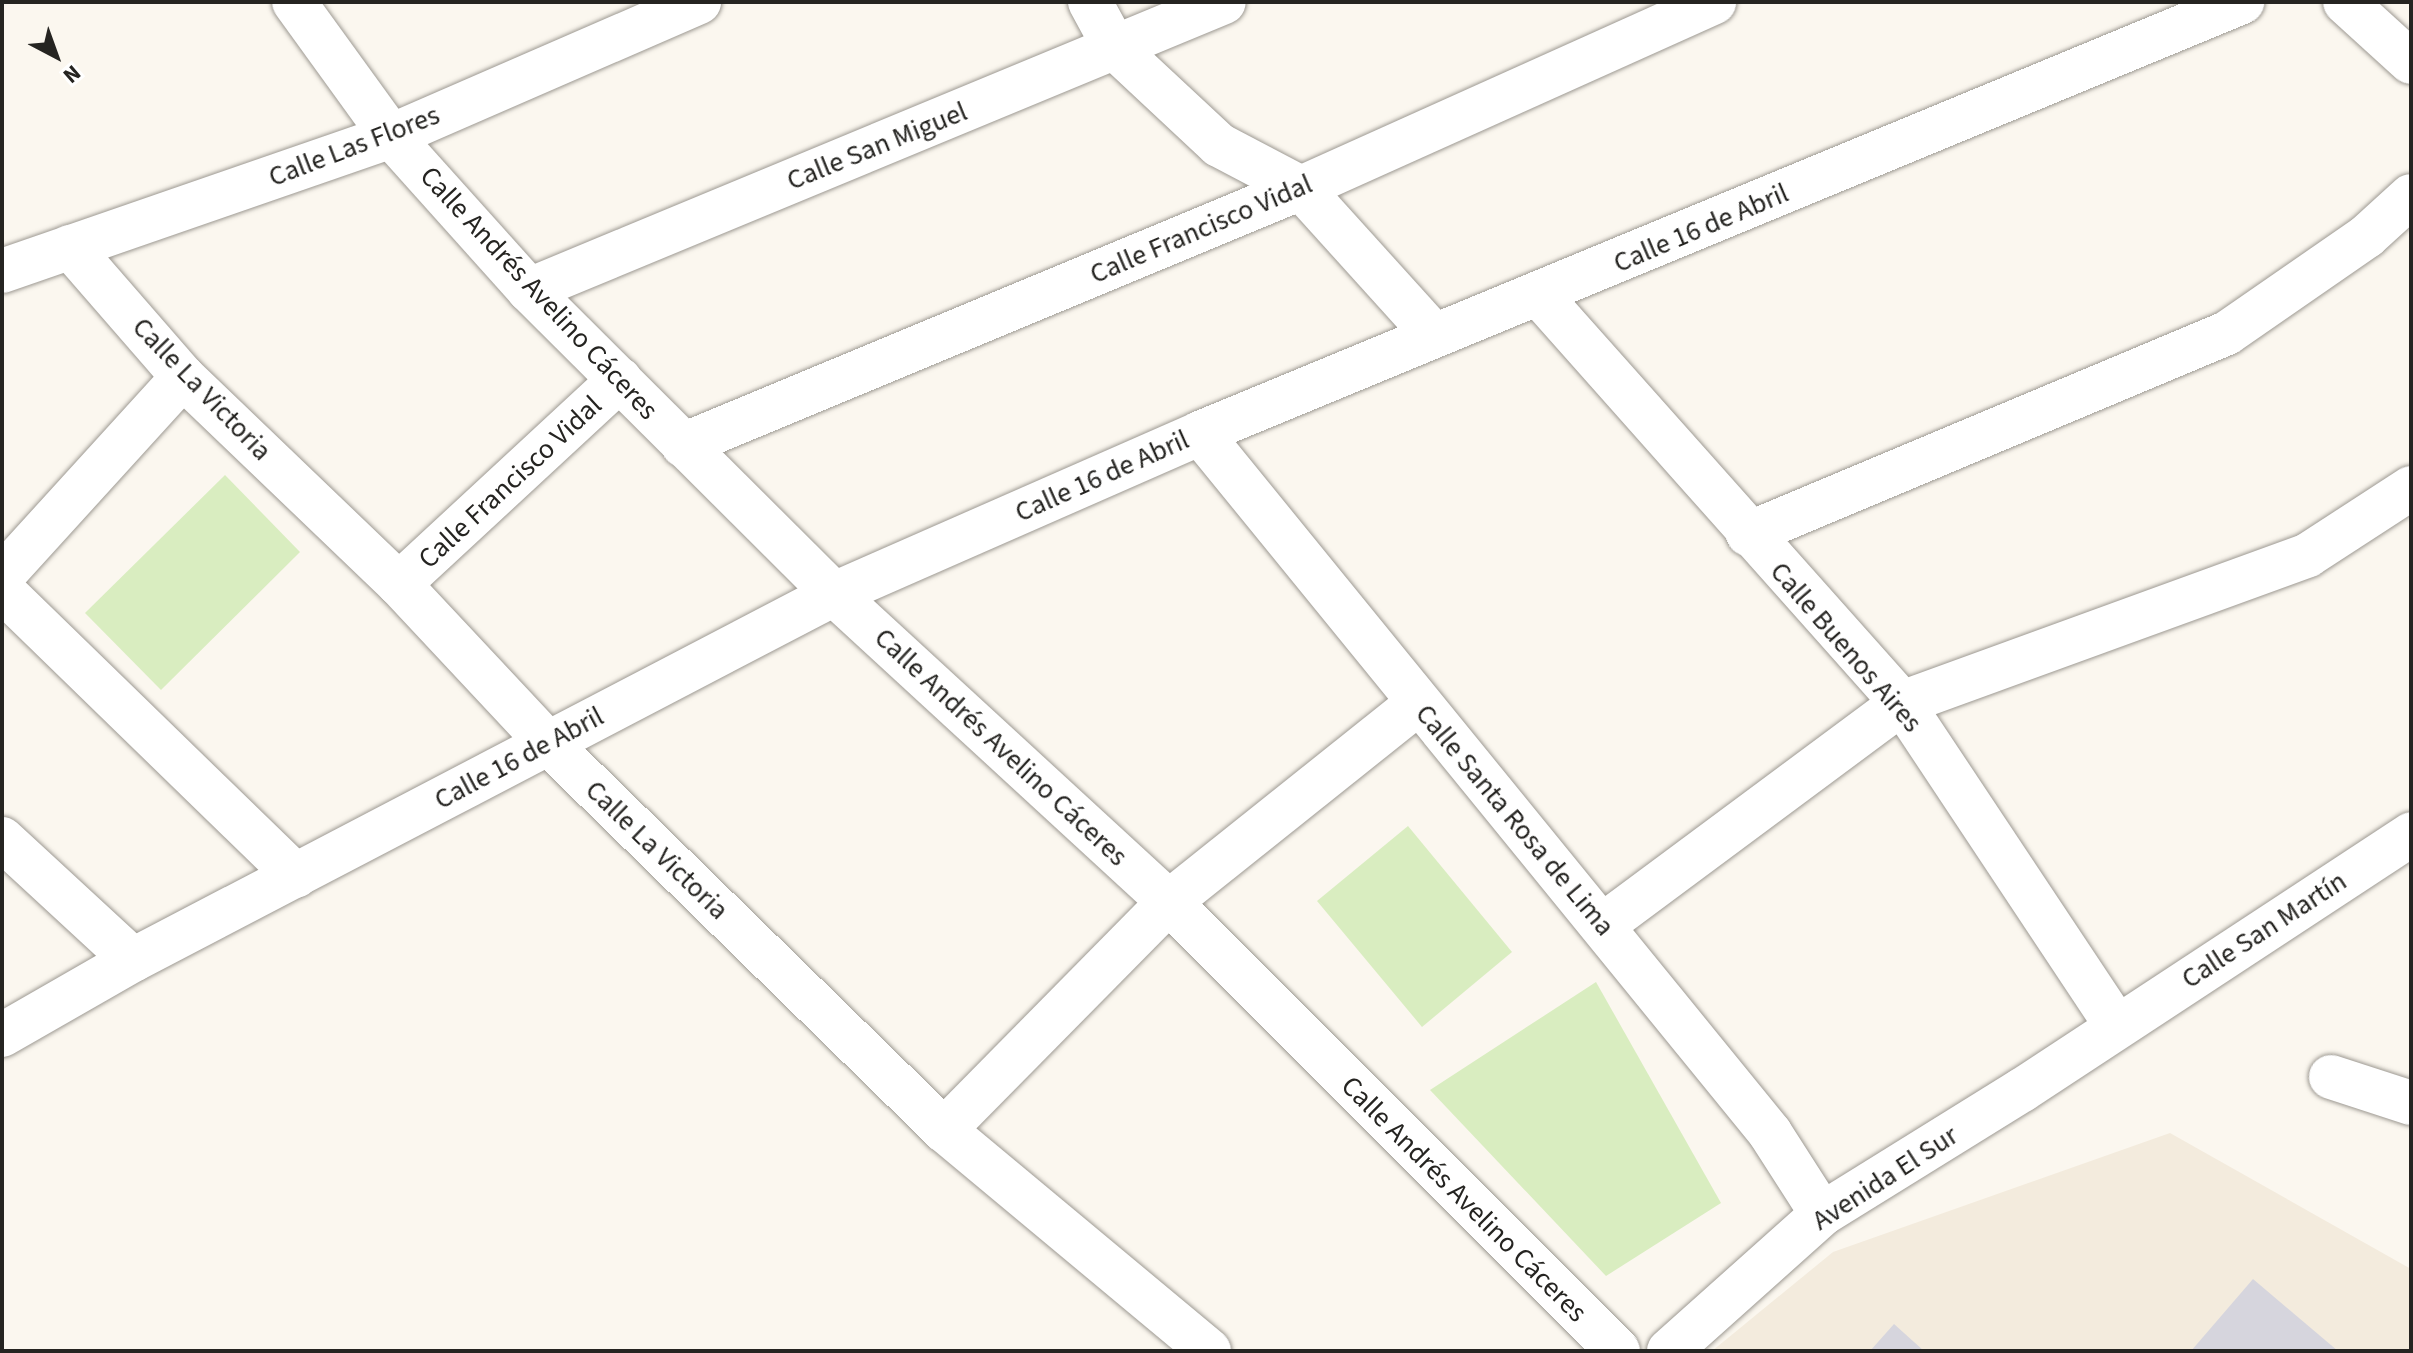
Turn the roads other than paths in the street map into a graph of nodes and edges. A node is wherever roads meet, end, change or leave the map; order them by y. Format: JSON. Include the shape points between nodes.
{"nodes":[{"id":1,"x":294,"y":2,"type":"edge"},
{"id":2,"x":699,"y":2,"type":"edge"},
{"id":3,"x":1090,"y":2,"type":"edge"},
{"id":4,"x":1224,"y":2,"type":"edge"},
{"id":5,"x":1714,"y":2,"type":"edge"},
{"id":6,"x":2242,"y":2,"type":"edge"},
{"id":7,"x":2345,"y":2,"type":"edge"},
{"id":8,"x":1115,"y":48,"type":"junction"},
{"id":9,"x":2411,"y":62,"type":"edge"},
{"id":10,"x":391,"y":136,"type":"junction"},
{"id":11,"x":1301,"y":188,"type":"junction"},
{"id":12,"x":2411,"y":196,"type":"edge"},
{"id":13,"x":70,"y":247,"type":"junction"},
{"id":14,"x":2,"y":271,"type":"edge"},
{"id":15,"x":529,"y":290,"type":"junction"},
{"id":16,"x":1540,"y":296,"type":"junction"},
{"id":17,"x":1434,"y":335,"type":"junction"},
{"id":18,"x":183,"y":377,"type":"junction"},
{"id":19,"x":620,"y":379,"type":"junction"},
{"id":20,"x":1200,"y":433,"type":"junction"},
{"id":21,"x":683,"y":445,"type":"junction"},
{"id":22,"x":2411,"y":488,"type":"edge"},
{"id":23,"x":1748,"y":534,"type":"junction"},
{"id":24,"x":2,"y":576,"type":"edge"},
{"id":25,"x":399,"y":584,"type":"junction"},
{"id":26,"x":2,"y":590,"type":"edge"},
{"id":27,"x":834,"y":594,"type":"junction"},
{"id":28,"x":1902,"y":703,"type":"junction"},
{"id":29,"x":1417,"y":704,"type":"junction"},
{"id":30,"x":547,"y":742,"type":"junction"},
{"id":31,"x":2411,"y":834,"type":"edge"},
{"id":32,"x":2,"y":839,"type":"edge"},
{"id":33,"x":296,"y":876,"type":"junction"},
{"id":34,"x":1169,"y":902,"type":"junction"},
{"id":35,"x":1603,"y":925,"type":"junction"},
{"id":36,"x":133,"y":960,"type":"junction"},
{"id":37,"x":2117,"y":1026,"type":"junction"},
{"id":38,"x":2,"y":1035,"type":"edge"},
{"id":39,"x":2331,"y":1077,"type":"dead end"},
{"id":40,"x":2411,"y":1103,"type":"edge"},
{"id":41,"x":944,"y":1130,"type":"junction"},
{"id":42,"x":1822,"y":1214,"type":"junction"},
{"id":43,"x":1209,"y":1351,"type":"edge"},
{"id":44,"x":1618,"y":1351,"type":"edge"},
{"id":45,"x":1669,"y":1351,"type":"edge"}],
"edges":[{"from":1,"to":10,"type":"street","name":"Calle Andrés Avelino Cáceres"},
{"from":2,"to":10,"type":"street","name":"Calle Las Flores"},
{"from":3,"to":8,"type":"street"},
{"from":4,"to":8,"type":"street","name":"Calle San Miguel"},
{"from":5,"to":11,"type":"street","name":"Calle Francisco Vidal"},
{"from":6,"to":16,"type":"street","name":"Calle 16 de Abril"},
{"from":7,"to":9,"type":"street"},
{"from":8,"to":11,"type":"street","via":[[1219,145]]},
{"from":8,"to":15,"type":"street","name":"Calle San Miguel"},
{"from":10,"to":13,"type":"street","name":"Calle Las Flores"},
{"from":10,"to":15,"type":"street","name":"Calle Andrés Avelino Cáceres"},
{"from":11,"to":17,"type":"street"},
{"from":11,"to":21,"type":"street","name":"Calle Francisco Vidal"},
{"from":12,"to":23,"type":"street","via":[[2367,236],[2227,333]]},
{"from":13,"to":14,"type":"street","name":"Calle Las Flores"},
{"from":13,"to":18,"type":"street","name":"Calle La Victoria"},
{"from":15,"to":19,"type":"street","name":"Calle Andrés Avelino Cáceres"},
{"from":16,"to":17,"type":"street","name":"Calle 16 de Abril"},
{"from":16,"to":23,"type":"street","name":"Calle Buenos Aires"},
{"from":17,"to":20,"type":"street","name":"Calle 16 de Abril"},
{"from":18,"to":24,"type":"street"},
{"from":18,"to":25,"type":"street","name":"Calle La Victoria"},
{"from":19,"to":21,"type":"street","name":"Calle Andrés Avelino Cáceres"},
{"from":19,"to":25,"type":"street","name":"Calle Francisco Vidal"},
{"from":20,"to":27,"type":"street","name":"Calle 16 de Abril"},
{"from":20,"to":29,"type":"street","name":"Calle Santa Rosa de Lima"},
{"from":21,"to":27,"type":"street","name":"Calle Andrés Avelino Cáceres"},
{"from":22,"to":28,"type":"street","via":[[2308,555]]},
{"from":23,"to":28,"type":"street","name":"Calle Buenos Aires"},
{"from":25,"to":30,"type":"street","name":"Calle La Victoria"},
{"from":26,"to":33,"type":"street"},
{"from":27,"to":30,"type":"street","name":"Calle 16 de Abril"},
{"from":27,"to":34,"type":"street","name":"Calle Andrés Avelino Cáceres"},
{"from":28,"to":35,"type":"street"},
{"from":28,"to":37,"type":"street","name":"Calle Buenos Aires"},
{"from":29,"to":34,"type":"street"},
{"from":29,"to":35,"type":"street","name":"Calle Santa Rosa de Lima"},
{"from":30,"to":33,"type":"street","name":"Calle 16 de Abril"},
{"from":30,"to":41,"type":"street","name":"Calle La Victoria"},
{"from":31,"to":37,"type":"street","name":"Calle San Martín"},
{"from":32,"to":36,"type":"street"},
{"from":33,"to":36,"type":"street","name":"Calle 16 de Abril"},
{"from":34,"to":41,"type":"street"},
{"from":34,"to":44,"type":"street","name":"Calle Andrés Avelino Cáceres"},
{"from":35,"to":42,"type":"street","name":"Calle Santa Rosa de Lima","via":[[1770,1133]]},
{"from":36,"to":38,"type":"street","name":"Calle 16 de Abril"},
{"from":37,"to":42,"type":"street","name":"Avenida El Sur"},
{"from":39,"to":40,"type":"street"},
{"from":41,"to":43,"type":"street","name":"Calle La Victoria"},
{"from":42,"to":45,"type":"street","name":"Avenida El Sur"}]}
